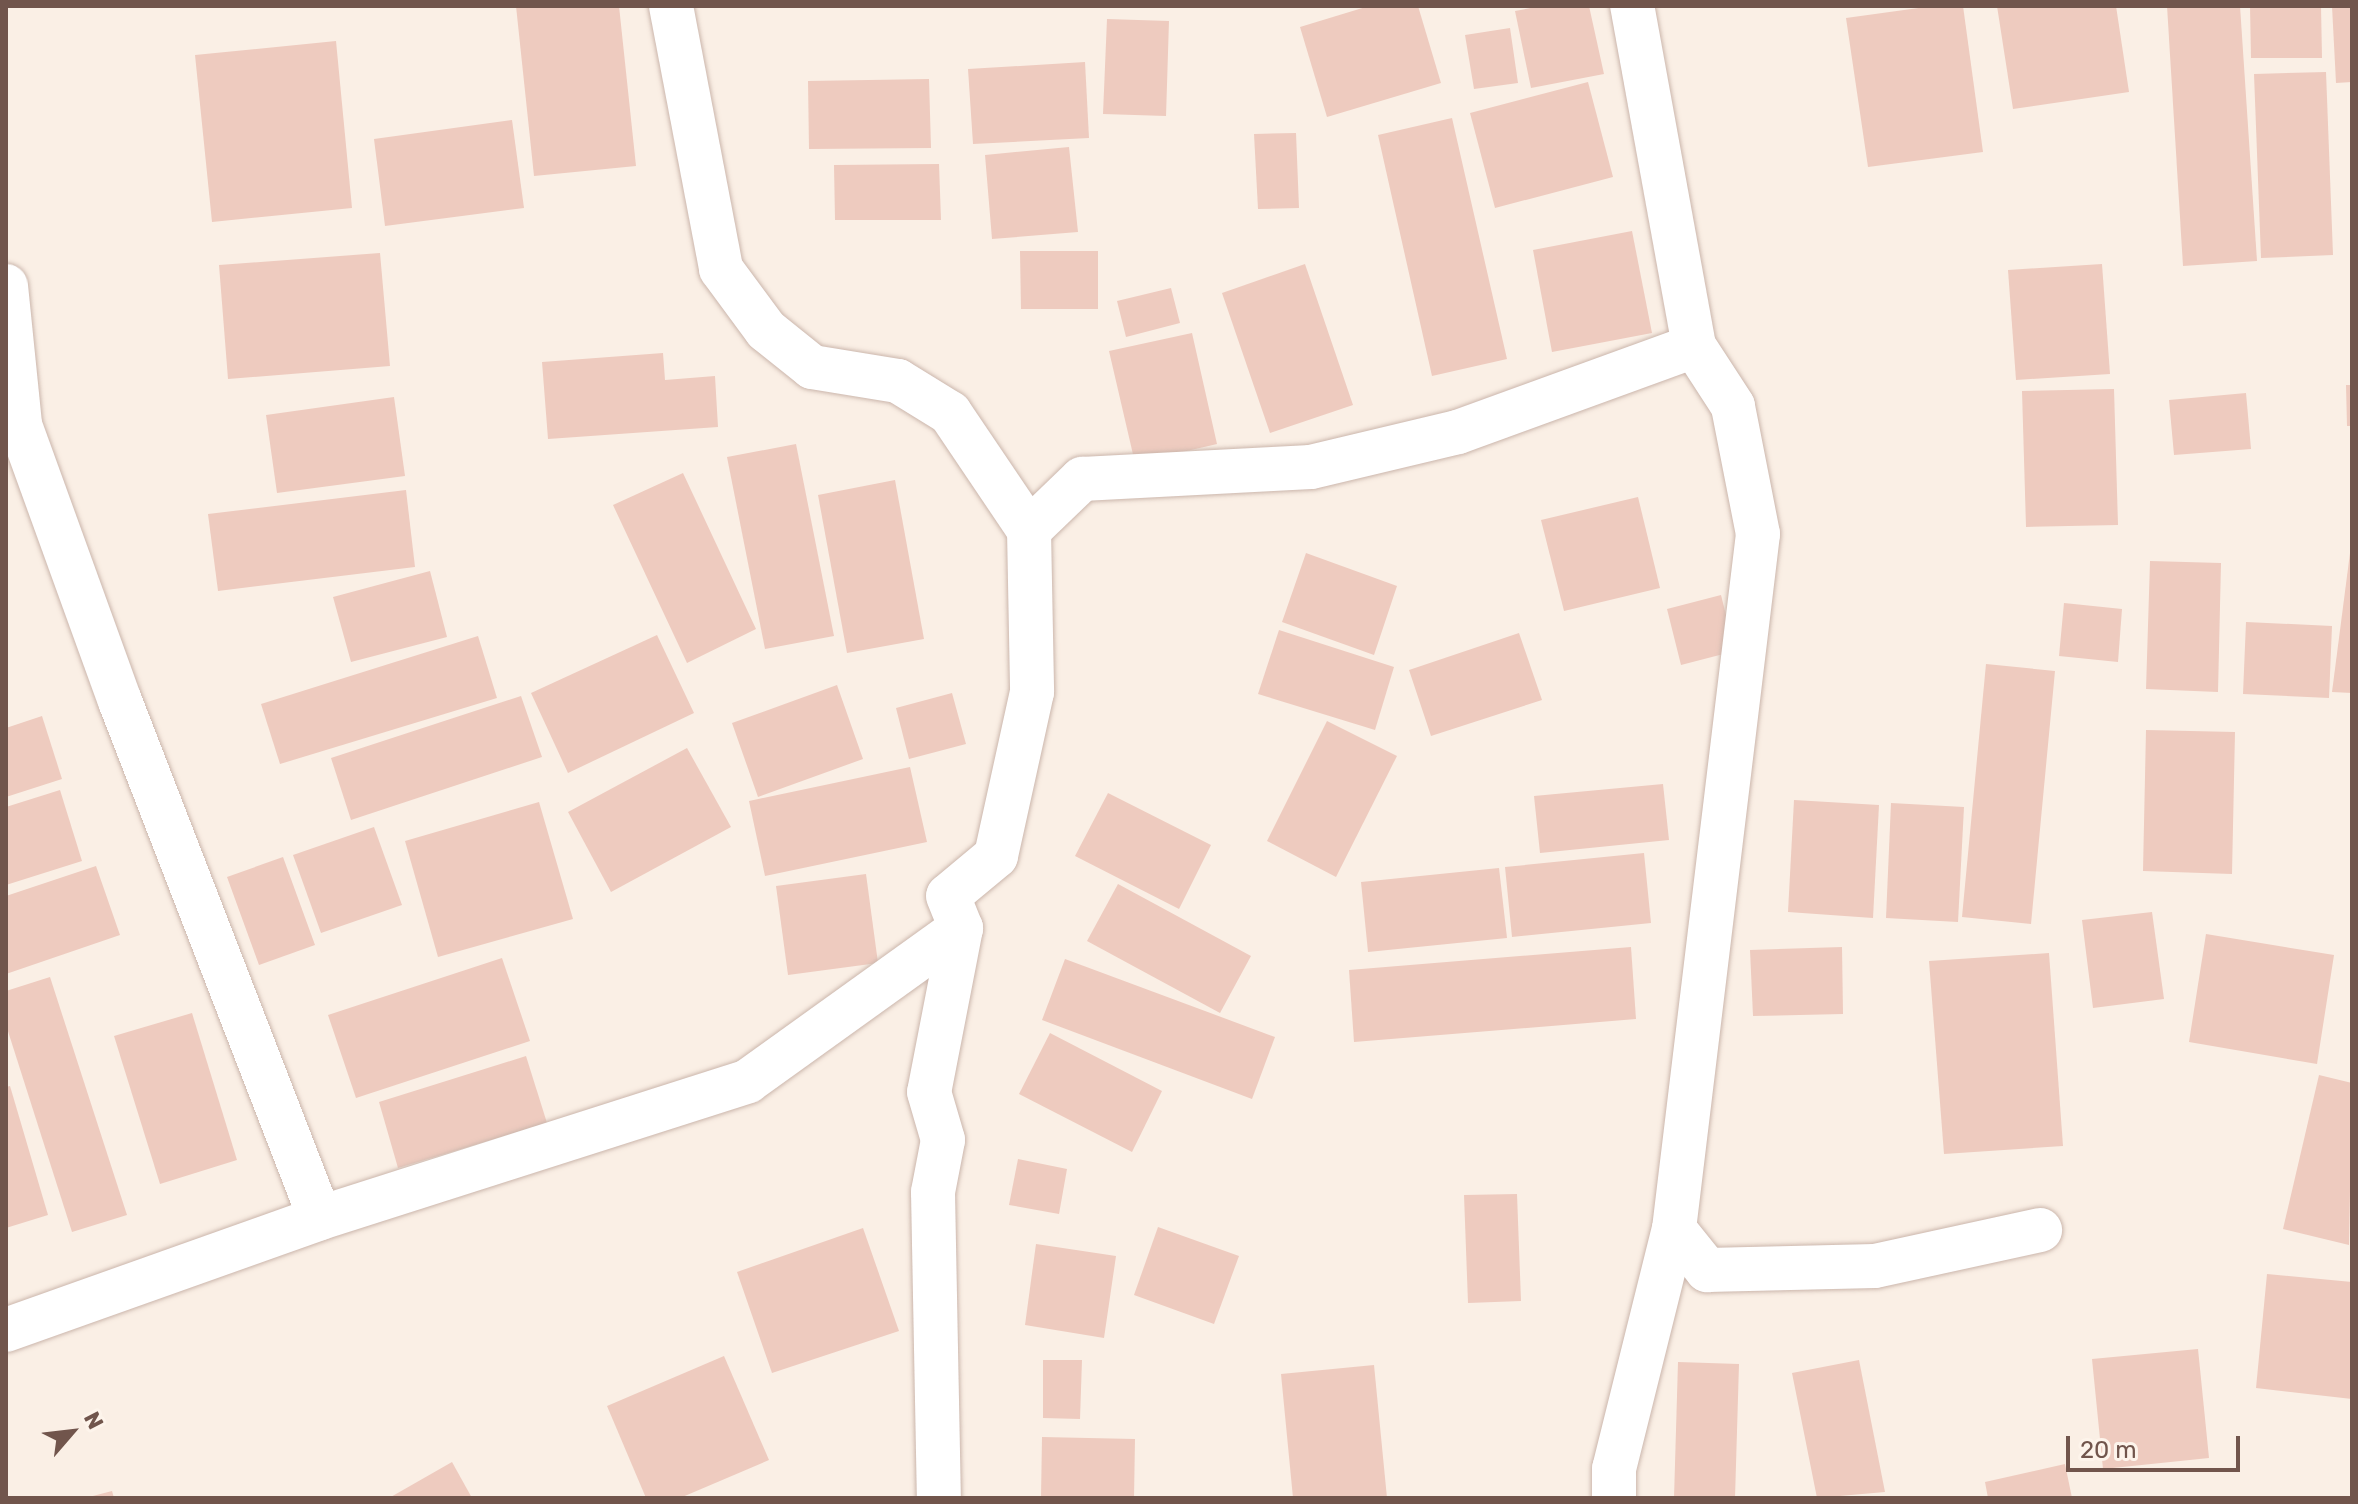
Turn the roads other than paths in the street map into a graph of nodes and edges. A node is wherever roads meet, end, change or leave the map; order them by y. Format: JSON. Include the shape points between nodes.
{"nodes":[{"id":1,"x":671,"y":6,"type":"edge"},
{"id":2,"x":1632,"y":6,"type":"edge"},
{"id":3,"x":6,"y":286,"type":"edge"},
{"id":4,"x":1694,"y":346,"type":"junction"},
{"id":5,"x":1029,"y":530,"type":"junction"},
{"id":6,"x":961,"y":928,"type":"junction"},
{"id":7,"x":320,"y":1218,"type":"junction"},
{"id":8,"x":1674,"y":1229,"type":"junction"},
{"id":9,"x":2040,"y":1230,"type":"dead end"},
{"id":10,"x":6,"y":1330,"type":"edge"},
{"id":11,"x":939,"y":1498,"type":"edge"},
{"id":12,"x":1614,"y":1498,"type":"edge"}],
"edges":[{"from":1,"to":5,"type":"street","via":[[721,269],[766,330],[812,367],[898,381],[950,413]]},
{"from":2,"to":4,"type":"street"},
{"from":3,"to":7,"type":"street","via":[[20,425],[120,701]]},
{"from":4,"to":5,"type":"street","via":[[1458,432],[1311,467],[1082,479]]},
{"from":4,"to":8,"type":"street","via":[[1733,406],[1758,534]]},
{"from":5,"to":6,"type":"street","via":[[1032,692],[996,856],[948,896]]},
{"from":6,"to":7,"type":"street","via":[[748,1081]]},
{"from":6,"to":11,"type":"street","via":[[929,1092],[943,1140],[933,1192]]},
{"from":7,"to":10,"type":"street"},
{"from":8,"to":9,"type":"street","via":[[1707,1270],[1875,1266]]},
{"from":8,"to":12,"type":"street","via":[[1614,1469]]}]}
